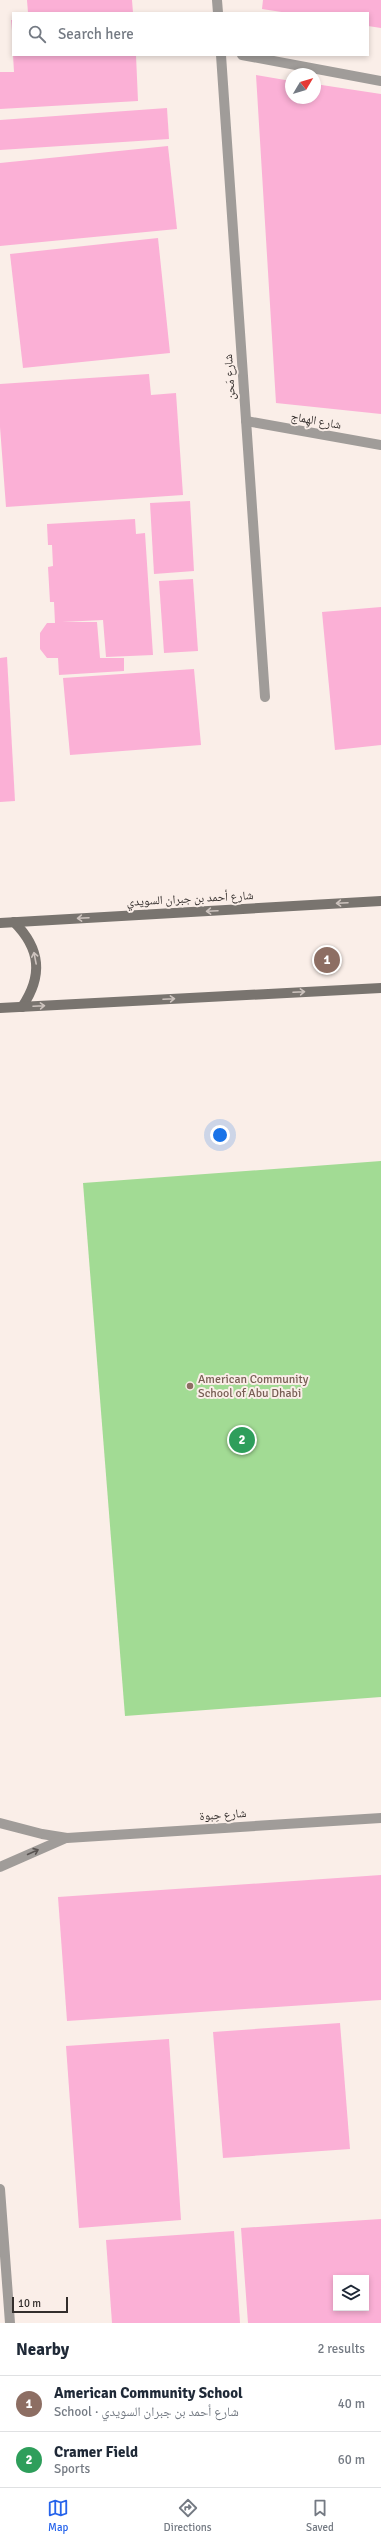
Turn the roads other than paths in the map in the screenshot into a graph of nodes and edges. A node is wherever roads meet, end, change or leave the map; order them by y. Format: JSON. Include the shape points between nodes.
{"nodes":[{"id":1,"x":217,"y":0,"type":"edge"},
{"id":2,"x":218,"y":12,"type":"edge"},
{"id":3,"x":221,"y":56,"type":"edge"},
{"id":4,"x":247,"y":56,"type":"edge"},
{"id":5,"x":381,"y":81,"type":"edge"},
{"id":6,"x":246,"y":421,"type":"junction"},
{"id":7,"x":381,"y":445,"type":"edge"},
{"id":8,"x":265,"y":697,"type":"dead end"},
{"id":9,"x":381,"y":901,"type":"edge"},
{"id":10,"x":14,"y":922,"type":"junction"},
{"id":11,"x":0,"y":923,"type":"edge"},
{"id":12,"x":381,"y":988,"type":"edge"},
{"id":13,"x":22,"y":1007,"type":"junction"},
{"id":14,"x":0,"y":1008,"type":"edge"},
{"id":15,"x":381,"y":1818,"type":"edge"},
{"id":16,"x":0,"y":1823,"type":"edge"},
{"id":17,"x":68,"y":1838,"type":"junction"},
{"id":18,"x":0,"y":1867,"type":"edge"},
{"id":19,"x":0,"y":2189,"type":"edge"},
{"id":20,"x":10,"y":2323,"type":"edge"}],
"edges":[{"from":1,"to":2,"type":"street"},
{"from":3,"to":6,"type":"street","name":"شارع مَحن"},
{"from":4,"to":5,"type":"street"},
{"from":6,"to":7,"type":"street","name":"شارع الهِماج"},
{"from":6,"to":8,"type":"street","name":"شارع مَحن"},
{"from":9,"to":10,"type":"street","name":"شارع أحمد بن جبران السويدي","one_way":true},
{"from":10,"to":11,"type":"street","name":"شارع أحمد بن جبران السويدي"},
{"from":13,"to":10,"type":"street","one_way":true,"via":[[36,979],[36,963],[26,933]]},
{"from":13,"to":12,"type":"street","one_way":true},
{"from":13,"to":14,"type":"street"},
{"from":15,"to":17,"type":"street","name":"شارع حِبوة"},
{"from":16,"to":17,"type":"street","name":"شارع حِبوة"},
{"from":18,"to":17,"type":"street","name":"شارع حِبوة","one_way":true},
{"from":19,"to":20,"type":"street"}]}
